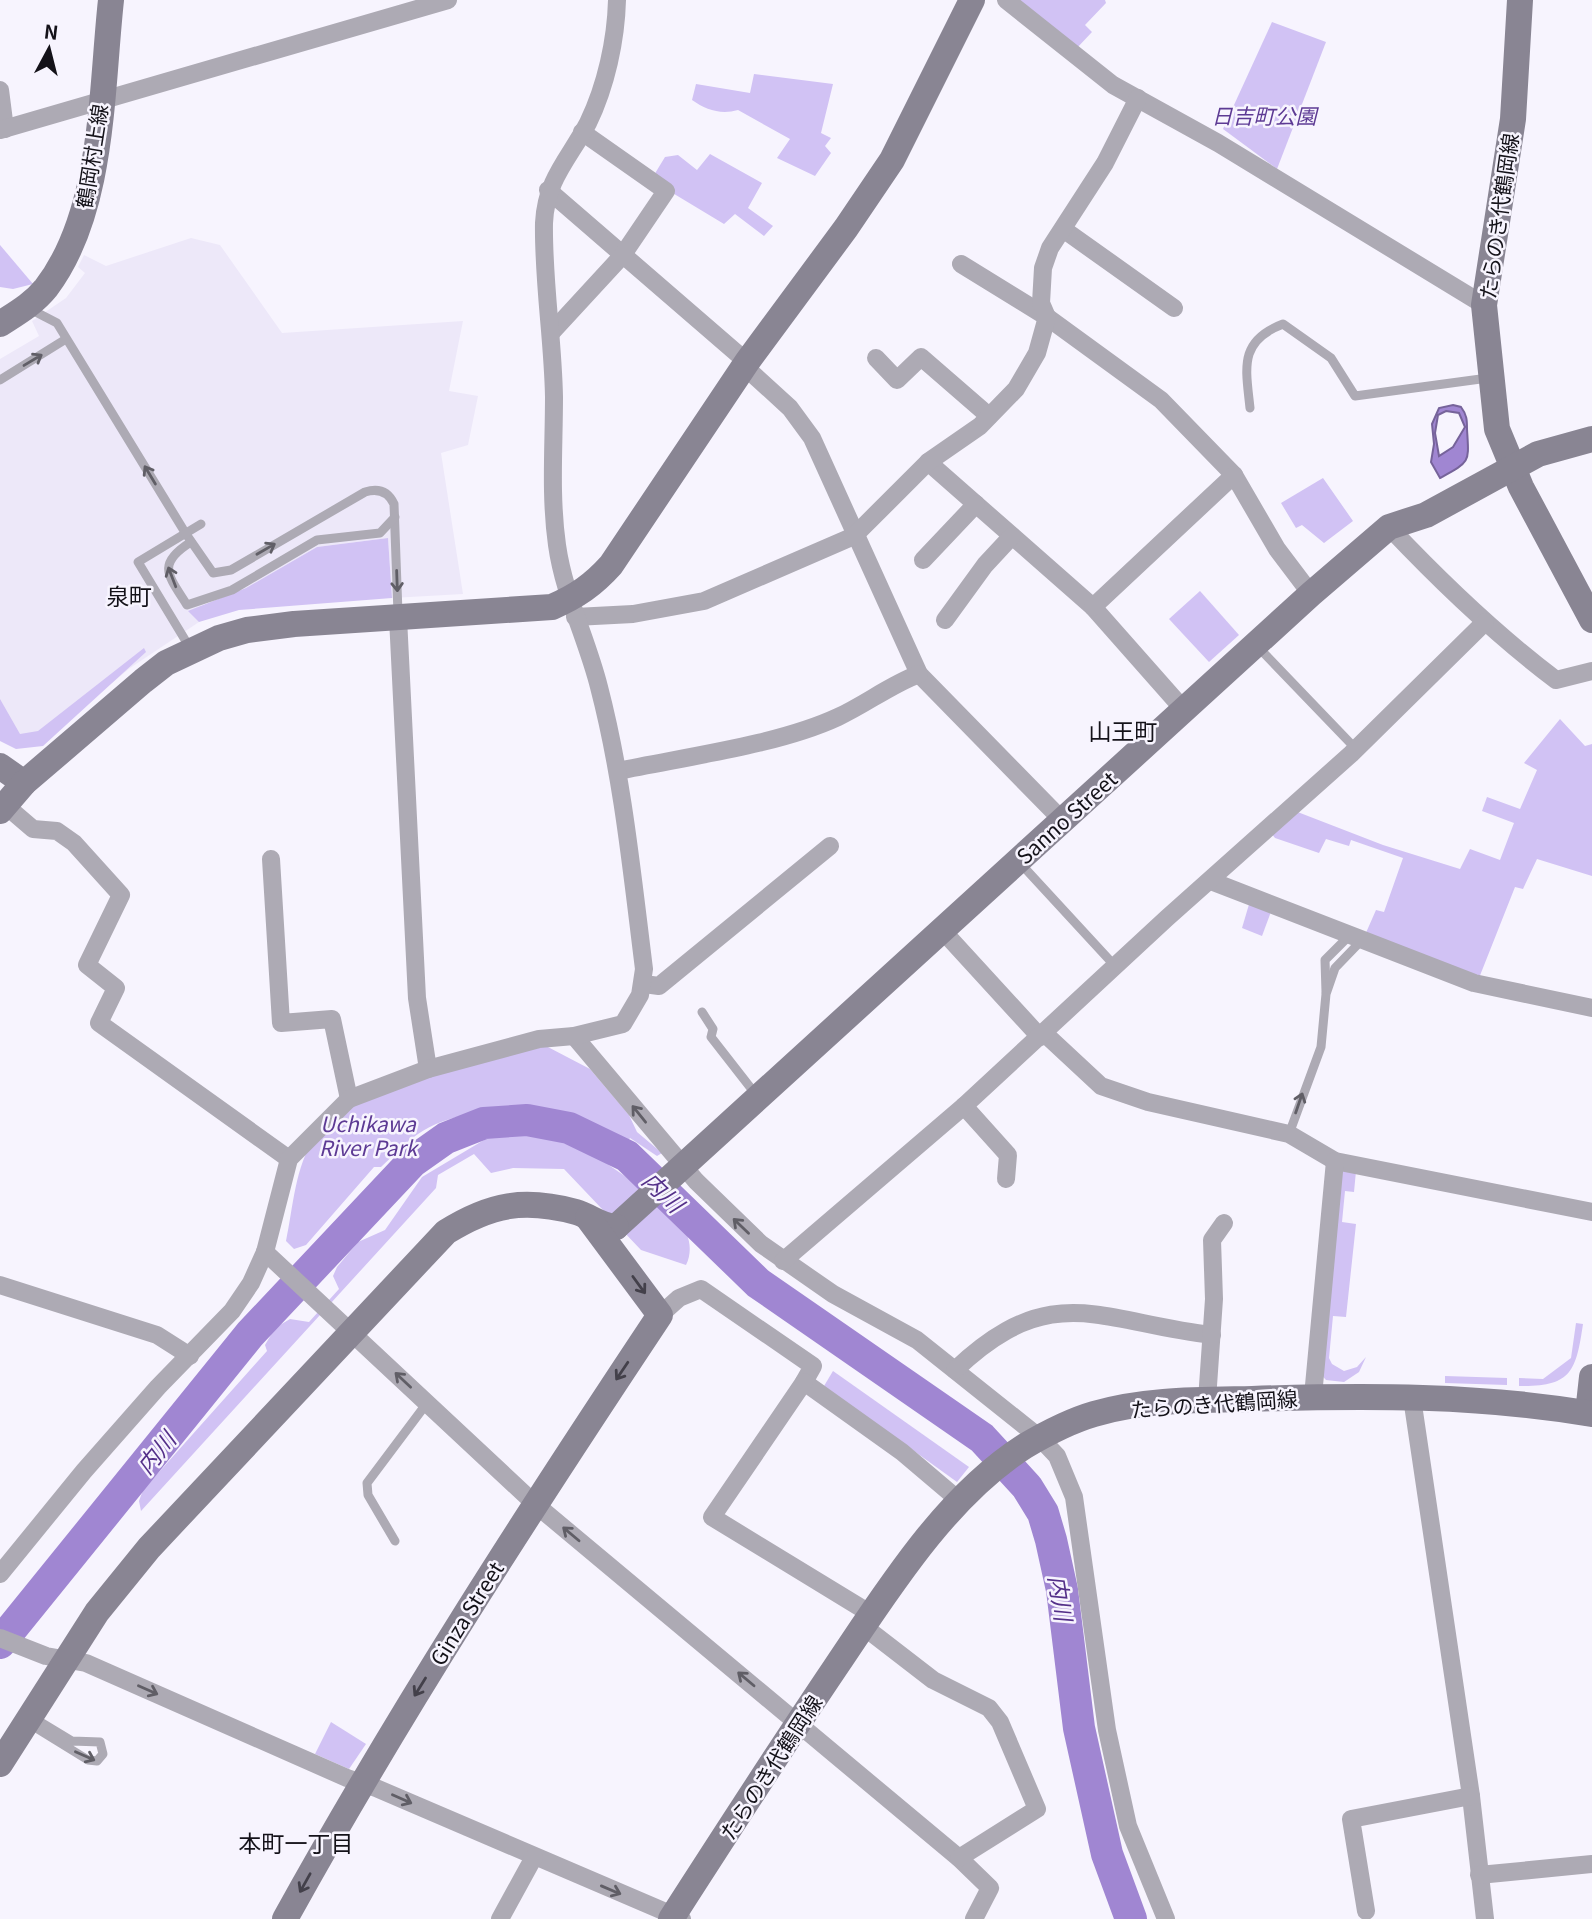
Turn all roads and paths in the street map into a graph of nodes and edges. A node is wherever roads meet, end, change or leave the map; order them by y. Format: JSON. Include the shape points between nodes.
{"nodes":[{"id":1,"x":111,"y":0,"type":"edge"},
{"id":2,"x":448,"y":0,"type":"edge"},
{"id":3,"x":617,"y":0,"type":"edge"},
{"id":4,"x":972,"y":0,"type":"edge"},
{"id":5,"x":1006,"y":0,"type":"edge"},
{"id":6,"x":1520,"y":0,"type":"edge"},
{"id":7,"x":0,"y":90,"type":"edge"},
{"id":8,"x":1138,"y":98,"type":"junction"},
{"id":9,"x":100,"y":101,"type":"junction"},
{"id":10,"x":3,"y":130,"type":"edge"},
{"id":11,"x":582,"y":132,"type":"junction"},
{"id":12,"x":548,"y":190,"type":"junction"},
{"id":13,"x":1063,"y":229,"type":"junction"},
{"id":14,"x":622,"y":256,"type":"junction"},
{"id":15,"x":961,"y":264,"type":"dead end"},
{"id":16,"x":1484,"y":305,"type":"junction"},
{"id":17,"x":27,"y":307,"type":"junction"},
{"id":18,"x":1174,"y":308,"type":"dead end"},
{"id":19,"x":1046,"y":317,"type":"junction"},
{"id":20,"x":0,"y":324,"type":"edge"},
{"id":21,"x":551,"y":333,"type":"junction"},
{"id":22,"x":66,"y":340,"type":"junction"},
{"id":23,"x":876,"y":358,"type":"dead end"},
{"id":24,"x":746,"y":364,"type":"junction"},
{"id":25,"x":1491,"y":377,"type":"junction"},
{"id":26,"x":0,"y":380,"type":"edge"},
{"id":27,"x":1250,"y":408,"type":"dead end"},
{"id":28,"x":989,"y":416,"type":"junction"},
{"id":29,"x":1592,"y":439,"type":"edge"},
{"id":30,"x":928,"y":462,"type":"junction"},
{"id":31,"x":1511,"y":467,"type":"junction"},
{"id":32,"x":1234,"y":475,"type":"junction"},
{"id":33,"x":976,"y":504,"type":"junction"},
{"id":34,"x":395,"y":517,"type":"junction"},
{"id":35,"x":201,"y":524,"type":"dead end"},
{"id":36,"x":1389,"y":527,"type":"junction"},
{"id":37,"x":854,"y":536,"type":"junction"},
{"id":38,"x":1012,"y":536,"type":"junction"},
{"id":39,"x":189,"y":538,"type":"junction"},
{"id":40,"x":923,"y":560,"type":"dead end"},
{"id":41,"x":1311,"y":594,"type":"junction"},
{"id":42,"x":187,"y":605,"type":"junction"},
{"id":43,"x":1093,"y":607,"type":"junction"},
{"id":44,"x":572,"y":608,"type":"junction"},
{"id":45,"x":170,"y":615,"type":"junction"},
{"id":46,"x":398,"y":618,"type":"junction"},
{"id":47,"x":945,"y":620,"type":"dead end"},
{"id":48,"x":1592,"y":620,"type":"edge"},
{"id":49,"x":1485,"y":622,"type":"junction"},
{"id":50,"x":1256,"y":645,"type":"junction"},
{"id":51,"x":191,"y":649,"type":"junction"},
{"id":52,"x":1592,"y":671,"type":"edge"},
{"id":53,"x":919,"y":674,"type":"junction"},
{"id":54,"x":1184,"y":710,"type":"junction"},
{"id":55,"x":1356,"y":749,"type":"junction"},
{"id":56,"x":0,"y":766,"type":"edge"},
{"id":57,"x":618,"y":771,"type":"junction"},
{"id":58,"x":24,"y":783,"type":"junction"},
{"id":59,"x":3,"y":808,"type":"edge"},
{"id":60,"x":1062,"y":820,"type":"junction"},
{"id":61,"x":830,"y":846,"type":"dead end"},
{"id":62,"x":271,"y":859,"type":"dead end"},
{"id":63,"x":1018,"y":860,"type":"junction"},
{"id":64,"x":1211,"y":881,"type":"junction"},
{"id":65,"x":942,"y":930,"type":"junction"},
{"id":66,"x":1356,"y":938,"type":"junction"},
{"id":67,"x":1115,"y":965,"type":"junction"},
{"id":68,"x":644,"y":984,"type":"junction"},
{"id":69,"x":1592,"y":1008,"type":"edge"},
{"id":70,"x":702,"y":1012,"type":"dead end"},
{"id":71,"x":1042,"y":1035,"type":"junction"},
{"id":72,"x":573,"y":1036,"type":"junction"},
{"id":73,"x":428,"y":1069,"type":"junction"},
{"id":74,"x":758,"y":1097,"type":"junction"},
{"id":75,"x":349,"y":1100,"type":"junction"},
{"id":76,"x":964,"y":1106,"type":"junction"},
{"id":77,"x":1289,"y":1134,"type":"junction"},
{"id":78,"x":289,"y":1159,"type":"junction"},
{"id":79,"x":1335,"y":1161,"type":"junction"},
{"id":80,"x":679,"y":1170,"type":"junction"},
{"id":81,"x":1006,"y":1179,"type":"dead end"},
{"id":82,"x":1592,"y":1212,"type":"edge"},
{"id":83,"x":588,"y":1218,"type":"junction"},
{"id":84,"x":1224,"y":1223,"type":"dead end"},
{"id":85,"x":616,"y":1227,"type":"junction"},
{"id":86,"x":617,"y":1255,"type":"junction"},
{"id":87,"x":271,"y":1258,"type":"junction"},
{"id":88,"x":783,"y":1261,"type":"junction"},
{"id":89,"x":0,"y":1285,"type":"edge"},
{"id":90,"x":660,"y":1315,"type":"junction"},
{"id":91,"x":352,"y":1332,"type":"junction"},
{"id":92,"x":1212,"y":1335,"type":"junction"},
{"id":93,"x":190,"y":1356,"type":"junction"},
{"id":94,"x":955,"y":1370,"type":"junction"},
{"id":95,"x":1592,"y":1377,"type":"edge"},
{"id":96,"x":804,"y":1382,"type":"junction"},
{"id":97,"x":1313,"y":1396,"type":"junction"},
{"id":98,"x":1412,"y":1398,"type":"junction"},
{"id":99,"x":1207,"y":1400,"type":"junction"},
{"id":100,"x":427,"y":1403,"type":"junction"},
{"id":101,"x":1590,"y":1414,"type":"edge"},
{"id":102,"x":1033,"y":1442,"type":"junction"},
{"id":103,"x":968,"y":1495,"type":"junction"},
{"id":104,"x":534,"y":1504,"type":"junction"},
{"id":105,"x":395,"y":1541,"type":"dead end"},
{"id":106,"x":0,"y":1574,"type":"edge"},
{"id":107,"x":867,"y":1620,"type":"junction"},
{"id":108,"x":0,"y":1638,"type":"edge"},
{"id":109,"x":56,"y":1657,"type":"junction"},
{"id":110,"x":28,"y":1719,"type":"junction"},
{"id":111,"x":799,"y":1723,"type":"junction"},
{"id":112,"x":0,"y":1763,"type":"edge"},
{"id":113,"x":361,"y":1783,"type":"junction"},
{"id":114,"x":1471,"y":1796,"type":"junction"},
{"id":115,"x":534,"y":1857,"type":"junction"},
{"id":116,"x":959,"y":1858,"type":"junction"},
{"id":117,"x":1592,"y":1864,"type":"edge"},
{"id":118,"x":1479,"y":1875,"type":"junction"},
{"id":119,"x":1366,"y":1911,"type":"dead end"},
{"id":120,"x":676,"y":1918,"type":"edge"},
{"id":121,"x":285,"y":1919,"type":"edge"},
{"id":122,"x":500,"y":1919,"type":"edge"},
{"id":123,"x":974,"y":1919,"type":"edge"},
{"id":124,"x":1166,"y":1919,"type":"edge"},
{"id":125,"x":1485,"y":1919,"type":"edge"}],
"edges":[{"from":1,"to":9,"type":"street","name":"鶴岡村上線"},
{"from":2,"to":9,"type":"street"},
{"from":3,"to":11,"type":"street","via":[[616,35]]},
{"from":4,"to":24,"type":"street","via":[[892,160]]},
{"from":5,"to":8,"type":"street","via":[[1113,85]]},
{"from":6,"to":16,"type":"street","name":"たらのき代鶴岡線","via":[[1513,119]]},
{"from":7,"to":10,"type":"street"},
{"from":8,"to":13,"type":"street","via":[[1105,163]]},
{"from":8,"to":16,"type":"street"},
{"from":9,"to":10,"type":"street"},
{"from":9,"to":17,"type":"street","name":"鶴岡村上線","via":[[89,194],[71,247],[46,288]]},
{"from":11,"to":12,"type":"street"},
{"from":11,"to":14,"type":"street","via":[[666,191]]},
{"from":12,"to":14,"type":"street"},
{"from":12,"to":21,"type":"street","via":[[545,233]]},
{"from":13,"to":18,"type":"street"},
{"from":13,"to":19,"type":"street","via":[[1049,248],[1043,268],[1041,303]]},
{"from":14,"to":21,"type":"street"},
{"from":14,"to":24,"type":"street"},
{"from":15,"to":19,"type":"street"},
{"from":16,"to":25,"type":"street","name":"たらのき代鶴岡線"},
{"from":17,"to":20,"type":"street","name":"鶴岡村上線"},
{"from":17,"to":22,"type":"lane","via":[[57,323]]},
{"from":19,"to":28,"type":"street","via":[[1044,335],[1023,377]]},
{"from":19,"to":32,"type":"street","via":[[1161,400]]},
{"from":21,"to":44,"type":"street","via":[[551,461],[557,545]]},
{"from":26,"to":22,"type":"lane","one_way":true},
{"from":39,"to":22,"type":"lane","one_way":true},
{"from":23,"to":28,"type":"street","via":[[897,380],[921,357]]},
{"from":24,"to":37,"type":"street","via":[[790,408],[812,438]]},
{"from":24,"to":44,"type":"street","via":[[611,565]]},
{"from":25,"to":27,"type":"lane","via":[[1355,396],[1331,358],[1283,324],[1248,351]]},
{"from":25,"to":31,"type":"street","name":"たらのき代鶴岡線","via":[[1497,429]]},
{"from":28,"to":30,"type":"street"},
{"from":29,"to":31,"type":"street","name":"Sanno Street"},
{"from":30,"to":33,"type":"street"},
{"from":30,"to":37,"type":"street"},
{"from":31,"to":36,"type":"street","name":"Sanno Street","via":[[1426,515]]},
{"from":31,"to":48,"type":"street","name":"たらのき代鶴岡線"},
{"from":32,"to":41,"type":"street"},
{"from":32,"to":43,"type":"street"},
{"from":33,"to":38,"type":"street"},
{"from":33,"to":40,"type":"street"},
{"from":39,"to":34,"type":"lane","one_way":true,"via":[[214,573],[231,570],[372,489],[392,499]]},
{"from":34,"to":42,"type":"lane","via":[[380,533],[317,540],[232,590]]},
{"from":34,"to":46,"type":"lane","one_way":true},
{"from":35,"to":39,"type":"lane"},
{"from":36,"to":41,"type":"street","name":"Sanno Street"},
{"from":36,"to":49,"type":"street"},
{"from":37,"to":44,"type":"street","via":[[704,601],[633,614]]},
{"from":37,"to":53,"type":"street"},
{"from":38,"to":43,"type":"street"},
{"from":38,"to":47,"type":"street"},
{"from":42,"to":39,"type":"lane","one_way":true,"via":[[169,573],[169,558]]},
{"from":39,"to":45,"type":"lane","via":[[138,562]]},
{"from":41,"to":50,"type":"street","name":"Sanno Street"},
{"from":42,"to":45,"type":"lane"},
{"from":43,"to":54,"type":"street"},
{"from":44,"to":46,"type":"street"},
{"from":44,"to":57,"type":"street","via":[[598,684]]},
{"from":45,"to":51,"type":"lane"},
{"from":46,"to":51,"type":"street","via":[[247,630]]},
{"from":46,"to":73,"type":"street","via":[[417,998]]},
{"from":49,"to":52,"type":"street","via":[[1556,680]]},
{"from":49,"to":55,"type":"street"},
{"from":50,"to":54,"type":"street","name":"Sanno Street"},
{"from":50,"to":55,"type":"lane"},
{"from":51,"to":58,"type":"street","via":[[143,681]]},
{"from":53,"to":57,"type":"street","via":[[837,717],[792,734]]},
{"from":53,"to":60,"type":"street"},
{"from":54,"to":60,"type":"street","name":"Sanno Street"},
{"from":55,"to":64,"type":"street"},
{"from":56,"to":58,"type":"street"},
{"from":57,"to":68,"type":"street"},
{"from":58,"to":59,"type":"street"},
{"from":59,"to":78,"type":"street","via":[[33,829],[57,831],[74,843],[121,895],[87,965],[116,988],[99,1023]]},
{"from":60,"to":63,"type":"street","name":"Sanno Street"},
{"from":61,"to":68,"type":"street","via":[[659,986]]},
{"from":62,"to":75,"type":"street","via":[[281,1023],[332,1019]]},
{"from":63,"to":65,"type":"street","name":"Sanno Street"},
{"from":63,"to":67,"type":"lane"},
{"from":64,"to":66,"type":"street"},
{"from":64,"to":67,"type":"street"},
{"from":65,"to":71,"type":"street"},
{"from":65,"to":74,"type":"street","name":"Sanno Street"},
{"from":66,"to":69,"type":"street","via":[[1474,983]]},
{"from":77,"to":66,"type":"lane","one_way":true,"via":[[1317,1062],[1326,994],[1340,960]]},
{"from":67,"to":71,"type":"street"},
{"from":68,"to":72,"type":"street","via":[[623,1024]]},
{"from":70,"to":74,"type":"lane","via":[[713,1029],[711,1037]]},
{"from":71,"to":76,"type":"street"},
{"from":71,"to":77,"type":"street","via":[[1101,1086]]},
{"from":72,"to":73,"type":"street","via":[[539,1039]]},
{"from":80,"to":72,"type":"street","one_way":true},
{"from":73,"to":75,"type":"street"},
{"from":74,"to":80,"type":"street","name":"Sanno Street"},
{"from":75,"to":78,"type":"street"},
{"from":76,"to":81,"type":"street","via":[[1008,1155]]},
{"from":76,"to":88,"type":"street"},
{"from":77,"to":79,"type":"street"},
{"from":78,"to":87,"type":"street"},
{"from":79,"to":82,"type":"street"},
{"from":79,"to":97,"type":"street"},
{"from":80,"to":85,"type":"street","name":"Sanno Street"},
{"from":88,"to":80,"type":"street","one_way":true},
{"from":83,"to":85,"type":"street"},
{"from":83,"to":86,"type":"street"},
{"from":83,"to":91,"type":"street","via":[[522,1204],[474,1214],[446,1232]]},
{"from":84,"to":92,"type":"street","via":[[1212,1240]]},
{"from":85,"to":86,"type":"street"},
{"from":86,"to":90,"type":"street","one_way":true},
{"from":87,"to":91,"type":"street"},
{"from":87,"to":93,"type":"street","via":[[232,1311]]},
{"from":88,"to":94,"type":"street","via":[[917,1340]]},
{"from":89,"to":93,"type":"street","via":[[157,1335]]},
{"from":90,"to":96,"type":"street","via":[[678,1298],[701,1289],[813,1366]]},
{"from":90,"to":104,"type":"street","name":"Ginza Street","one_way":true},
{"from":100,"to":91,"type":"street","one_way":true},
{"from":91,"to":109,"type":"street","via":[[149,1548]]},
{"from":92,"to":94,"type":"street","via":[[1163,1329],[1100,1313],[1049,1313],[1007,1328]]},
{"from":92,"to":99,"type":"street"},
{"from":93,"to":106,"type":"street","via":[[84,1471]]},
{"from":94,"to":102,"type":"street"},
{"from":95,"to":101,"type":"street","name":"たらのき代鶴岡線"},
{"from":96,"to":103,"type":"street"},
{"from":96,"to":107,"type":"street","via":[[712,1517]]},
{"from":97,"to":98,"type":"street","name":"たらのき代鶴岡線"},
{"from":97,"to":99,"type":"street","name":"たらのき代鶴岡線"},
{"from":98,"to":101,"type":"street","name":"たらのき代鶴岡線","via":[[1532,1403]]},
{"from":98,"to":114,"type":"street"},
{"from":99,"to":102,"type":"street","name":"たらのき代鶴岡線","via":[[1115,1409],[1070,1423]]},
{"from":100,"to":104,"type":"street"},
{"from":100,"to":105,"type":"lane","via":[[367,1483],[368,1495]]},
{"from":102,"to":103,"type":"street","name":"たらのき代鶴岡線"},
{"from":102,"to":124,"type":"street","via":[[1057,1456],[1074,1497],[1110,1744],[1128,1826]]},
{"from":103,"to":107,"type":"street","name":"たらのき代鶴岡線","via":[[905,1567]]},
{"from":111,"to":104,"type":"street","one_way":true},
{"from":104,"to":113,"type":"street","name":"Ginza Street","one_way":true},
{"from":107,"to":111,"type":"street","name":"たらのき代鶴岡線"},
{"from":107,"to":116,"type":"street","via":[[933,1680],[989,1708],[1000,1722],[1037,1809]]},
{"from":108,"to":109,"type":"street"},
{"from":109,"to":110,"type":"street"},
{"from":109,"to":113,"type":"street","one_way":true,"via":[[86,1663]]},
{"from":110,"to":110,"type":"lane","one_way":true,"via":[[88,1760],[97,1761],[103,1754],[100,1742],[72,1741]]},
{"from":110,"to":112,"type":"street"},
{"from":111,"to":116,"type":"street"},
{"from":111,"to":120,"type":"street","name":"たらのき代鶴岡線"},
{"from":113,"to":115,"type":"street","one_way":true},
{"from":113,"to":121,"type":"street","name":"Ginza Street","one_way":true},
{"from":114,"to":118,"type":"street"},
{"from":114,"to":119,"type":"street","via":[[1351,1819]]},
{"from":115,"to":120,"type":"street","one_way":true},
{"from":115,"to":122,"type":"street"},
{"from":116,"to":123,"type":"street","via":[[990,1888]]},
{"from":117,"to":118,"type":"street"},
{"from":118,"to":125,"type":"street"}]}
